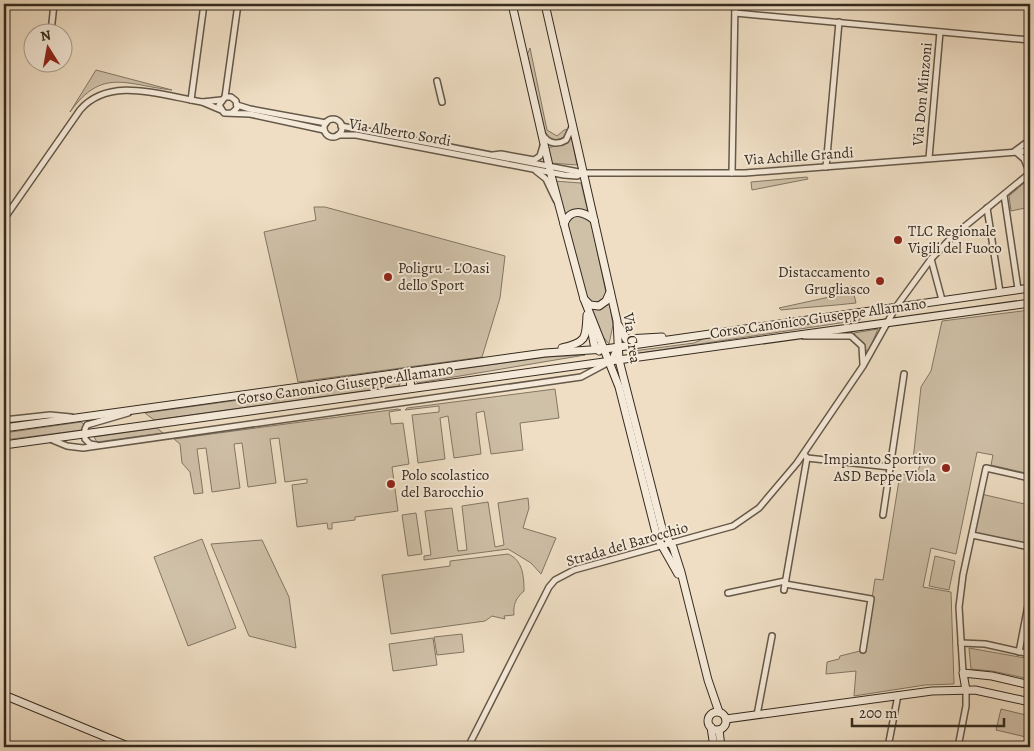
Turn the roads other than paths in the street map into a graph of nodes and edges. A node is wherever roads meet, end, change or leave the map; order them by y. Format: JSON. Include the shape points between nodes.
{"nodes":[{"id":1,"x":54,"y":4,"type":"edge"},
{"id":2,"x":204,"y":4,"type":"edge"},
{"id":3,"x":238,"y":4,"type":"edge"},
{"id":4,"x":512,"y":4,"type":"edge"},
{"id":5,"x":545,"y":4,"type":"edge"},
{"id":6,"x":735,"y":4,"type":"edge"},
{"id":7,"x":735,"y":13,"type":"junction"},
{"id":8,"x":52,"y":22,"type":"edge"},
{"id":9,"x":838,"y":22,"type":"junction"},
{"id":10,"x":940,"y":32,"type":"junction"},
{"id":11,"x":1030,"y":40,"type":"edge"},
{"id":12,"x":437,"y":81,"type":"dead end"},
{"id":13,"x":223,"y":99,"type":"junction"},
{"id":14,"x":191,"y":100,"type":"junction"},
{"id":15,"x":202,"y":102,"type":"junction"},
{"id":16,"x":442,"y":102,"type":"dead end"},
{"id":17,"x":237,"y":104,"type":"junction"},
{"id":18,"x":221,"y":110,"type":"junction"},
{"id":19,"x":232,"y":113,"type":"junction"},
{"id":20,"x":326,"y":123,"type":"junction"},
{"id":21,"x":572,"y":124,"type":"junction"},
{"id":22,"x":341,"y":126,"type":"junction"},
{"id":23,"x":324,"y":130,"type":"junction"},
{"id":24,"x":338,"y":135,"type":"junction"},
{"id":25,"x":542,"y":135,"type":"junction"},
{"id":26,"x":1030,"y":140,"type":"edge"},
{"id":27,"x":544,"y":143,"type":"junction"},
{"id":28,"x":1015,"y":151,"type":"junction"},
{"id":29,"x":1030,"y":151,"type":"edge"},
{"id":30,"x":458,"y":153,"type":"junction"},
{"id":31,"x":490,"y":156,"type":"junction"},
{"id":32,"x":929,"y":158,"type":"junction"},
{"id":33,"x":826,"y":167,"type":"junction"},
{"id":34,"x":533,"y":170,"type":"junction"},
{"id":35,"x":550,"y":170,"type":"junction"},
{"id":36,"x":584,"y":173,"type":"junction"},
{"id":37,"x":732,"y":173,"type":"junction"},
{"id":38,"x":1030,"y":173,"type":"edge"},
{"id":39,"x":1004,"y":194,"type":"junction"},
{"id":40,"x":558,"y":204,"type":"junction"},
{"id":41,"x":988,"y":208,"type":"junction"},
{"id":42,"x":4,"y":219,"type":"edge"},
{"id":43,"x":594,"y":220,"type":"junction"},
{"id":44,"x":564,"y":224,"type":"junction"},
{"id":45,"x":931,"y":259,"type":"junction"},
{"id":46,"x":1030,"y":288,"type":"edge"},
{"id":47,"x":1018,"y":289,"type":"junction"},
{"id":48,"x":610,"y":290,"type":"junction"},
{"id":49,"x":1000,"y":292,"type":"junction"},
{"id":50,"x":584,"y":299,"type":"junction"},
{"id":51,"x":942,"y":300,"type":"junction"},
{"id":52,"x":1030,"y":303,"type":"edge"},
{"id":53,"x":896,"y":307,"type":"junction"},
{"id":54,"x":587,"y":310,"type":"junction"},
{"id":55,"x":617,"y":322,"type":"junction"},
{"id":56,"x":887,"y":322,"type":"junction"},
{"id":57,"x":717,"y":334,"type":"junction"},
{"id":58,"x":796,"y":335,"type":"junction"},
{"id":59,"x":617,"y":347,"type":"junction"},
{"id":60,"x":601,"y":349,"type":"junction"},
{"id":61,"x":545,"y":353,"type":"junction"},
{"id":62,"x":619,"y":360,"type":"junction"},
{"id":63,"x":611,"y":362,"type":"junction"},
{"id":64,"x":863,"y":366,"type":"junction"},
{"id":65,"x":409,"y":372,"type":"junction"},
{"id":66,"x":904,"y":374,"type":"dead end"},
{"id":67,"x":411,"y":388,"type":"junction"},
{"id":68,"x":136,"y":409,"type":"junction"},
{"id":69,"x":77,"y":418,"type":"junction"},
{"id":70,"x":4,"y":420,"type":"edge"},
{"id":71,"x":4,"y":428,"type":"edge"},
{"id":72,"x":84,"y":434,"type":"junction"},
{"id":73,"x":50,"y":438,"type":"junction"},
{"id":74,"x":4,"y":445,"type":"edge"},
{"id":75,"x":97,"y":445,"type":"junction"},
{"id":76,"x":805,"y":456,"type":"junction"},
{"id":77,"x":890,"y":467,"type":"junction"},
{"id":78,"x":1030,"y":478,"type":"edge"},
{"id":79,"x":883,"y":515,"type":"dead end"},
{"id":80,"x":972,"y":535,"type":"junction"},
{"id":81,"x":666,"y":544,"type":"junction"},
{"id":82,"x":1030,"y":547,"type":"edge"},
{"id":83,"x":784,"y":585,"type":"junction"},
{"id":84,"x":728,"y":593,"type":"dead end"},
{"id":85,"x":1030,"y":595,"type":"edge"},
{"id":86,"x":1027,"y":622,"type":"edge"},
{"id":87,"x":772,"y":636,"type":"dead end"},
{"id":88,"x":961,"y":643,"type":"junction"},
{"id":89,"x":863,"y":650,"type":"dead end"},
{"id":90,"x":1019,"y":652,"type":"junction"},
{"id":91,"x":1030,"y":654,"type":"edge"},
{"id":92,"x":963,"y":673,"type":"junction"},
{"id":93,"x":1030,"y":685,"type":"edge"},
{"id":94,"x":966,"y":690,"type":"junction"},
{"id":95,"x":4,"y":695,"type":"edge"},
{"id":96,"x":898,"y":695,"type":"junction"},
{"id":97,"x":1030,"y":702,"type":"edge"},
{"id":98,"x":716,"y":713,"type":"junction"},
{"id":99,"x":757,"y":715,"type":"junction"},
{"id":100,"x":726,"y":719,"type":"junction"},
{"id":101,"x":711,"y":727,"type":"junction"},
{"id":102,"x":719,"y":730,"type":"junction"},
{"id":103,"x":130,"y":747,"type":"edge"},
{"id":104,"x":468,"y":747,"type":"edge"},
{"id":105,"x":719,"y":747,"type":"edge"},
{"id":106,"x":888,"y":747,"type":"edge"},
{"id":107,"x":958,"y":747,"type":"edge"}],
"edges":[{"from":1,"to":8,"type":"street"},
{"from":2,"to":14,"type":"street"},
{"from":3,"to":13,"type":"street"},
{"from":4,"to":25,"type":"street"},
{"from":5,"to":21,"type":"street","name":"Via Crea"},
{"from":6,"to":7,"type":"street"},
{"from":7,"to":9,"type":"street"},
{"from":7,"to":37,"type":"street"},
{"from":9,"to":10,"type":"street"},
{"from":9,"to":33,"type":"street"},
{"from":10,"to":11,"type":"street"},
{"from":10,"to":32,"type":"street","name":"Via Don Minzoni"},
{"from":12,"to":16,"type":"street"},
{"from":13,"to":15,"type":"street","name":"Via Alberto Sordi"},
{"from":13,"to":17,"type":"street","name":"Via Alberto Sordi","via":[[233,98]]},
{"from":13,"to":18,"type":"street"},
{"from":14,"to":15,"type":"street","name":"Via Alberto Sordi"},
{"from":14,"to":42,"type":"street","name":"Via Alberto Sordi","via":[[123,90],[94,97],[80,110]]},
{"from":15,"to":18,"type":"street","name":"Via Alberto Sordi"},
{"from":17,"to":19,"type":"street"},
{"from":17,"to":20,"type":"street","name":"Via Alberto Sordi"},
{"from":18,"to":19,"type":"street","name":"Via Alberto Sordi","via":[[226,114]]},
{"from":19,"to":23,"type":"street","name":"Via Alberto Sordi"},
{"from":20,"to":22,"type":"street","name":"Via Alberto Sordi","via":[[335,120]]},
{"from":20,"to":23,"type":"street"},
{"from":21,"to":25,"type":"street","via":[[569,136],[562,142],[553,143]]},
{"from":21,"to":36,"type":"street","name":"Via Crea"},
{"from":22,"to":24,"type":"street","name":"Via Alberto Sordi"},
{"from":22,"to":30,"type":"street","name":"Via Alberto Sordi"},
{"from":23,"to":24,"type":"street","name":"Via Alberto Sordi","via":[[330,136]]},
{"from":24,"to":30,"type":"street","name":"Via Alberto Sordi","via":[[356,135]]},
{"from":25,"to":27,"type":"street"},
{"from":26,"to":28,"type":"street"},
{"from":27,"to":31,"type":"street","name":"Via Alberto Sordi","via":[[540,156],[534,160],[501,154]]},
{"from":27,"to":35,"type":"street"},
{"from":28,"to":29,"type":"street","name":"Via Achille Grandi"},
{"from":28,"to":32,"type":"street","name":"Via Achille Grandi"},
{"from":28,"to":38,"type":"street"},
{"from":30,"to":31,"type":"street","name":"Via Alberto Sordi"},
{"from":30,"to":34,"type":"street","name":"Via Alberto Sordi"},
{"from":31,"to":35,"type":"street","name":"Via Alberto Sordi"},
{"from":32,"to":33,"type":"street","name":"Via Achille Grandi"},
{"from":33,"to":37,"type":"street","name":"Via Achille Grandi"},
{"from":34,"to":35,"type":"street","name":"Via Alberto Sordi"},
{"from":34,"to":40,"type":"street","via":[[546,179]]},
{"from":35,"to":36,"type":"street","name":"Via Alberto Sordi"},
{"from":35,"to":40,"type":"street"},
{"from":36,"to":37,"type":"street","name":"Via Achille Grandi"},
{"from":36,"to":43,"type":"street","name":"Via Crea"},
{"from":38,"to":39,"type":"street","name":"Strada del Barocchio"},
{"from":39,"to":41,"type":"street","name":"Strada del Barocchio"},
{"from":39,"to":47,"type":"street"},
{"from":40,"to":44,"type":"street"},
{"from":41,"to":45,"type":"street","name":"Strada del Barocchio"},
{"from":41,"to":49,"type":"street"},
{"from":43,"to":44,"type":"street","via":[[578,212],[569,215]]},
{"from":43,"to":48,"type":"street","name":"Via Crea"},
{"from":44,"to":50,"type":"street"},
{"from":45,"to":51,"type":"street","name":"Corso Canonico Giuseppe Allamano"},
{"from":45,"to":53,"type":"street","name":"Strada del Barocchio"},
{"from":46,"to":47,"type":"street","name":"Corso Canonico Giuseppe Allamano"},
{"from":47,"to":49,"type":"street","name":"Corso Canonico Giuseppe Allamano"},
{"from":48,"to":50,"type":"street","via":[[606,301],[599,306],[590,305]]},
{"from":48,"to":55,"type":"street","name":"Via Crea"},
{"from":49,"to":51,"type":"street","name":"Corso Canonico Giuseppe Allamano"},
{"from":50,"to":54,"type":"street"},
{"from":51,"to":53,"type":"street","name":"Corso Canonico Giuseppe Allamano"},
{"from":52,"to":56,"type":"street","name":"Corso Canonico Giuseppe Allamano"},
{"from":53,"to":56,"type":"street","name":"Strada del Barocchio"},
{"from":53,"to":57,"type":"street","name":"Corso Canonico Giuseppe Allamano"},
{"from":54,"to":60,"type":"street","via":[[594,344]]},
{"from":54,"to":61,"type":"street","via":[[588,330],[582,340]]},
{"from":55,"to":57,"type":"street","via":[[624,338],[629,339],[697,332]]},
{"from":55,"to":59,"type":"street","name":"Via Crea"},
{"from":56,"to":58,"type":"street","name":"Corso Canonico Giuseppe Allamano"},
{"from":56,"to":64,"type":"street","name":"Strada del Barocchio"},
{"from":57,"to":59,"type":"street","name":"Corso Canonico Giuseppe Allamano"},
{"from":58,"to":62,"type":"street","name":"Corso Canonico Giuseppe Allamano"},
{"from":58,"to":64,"type":"street","via":[[812,338],[838,334],[851,336],[862,346]]},
{"from":59,"to":60,"type":"street","name":"Corso Canonico Giuseppe Allamano"},
{"from":59,"to":62,"type":"street","name":"Via Crea"},
{"from":59,"to":63,"type":"street"},
{"from":60,"to":61,"type":"street","name":"Corso Canonico Giuseppe Allamano"},
{"from":60,"to":63,"type":"street","name":"Via Crea"},
{"from":61,"to":65,"type":"street","name":"Corso Canonico Giuseppe Allamano"},
{"from":62,"to":63,"type":"street","name":"Corso Canonico Giuseppe Allamano"},
{"from":62,"to":81,"type":"street","name":"Via Crea"},
{"from":63,"to":67,"type":"street","name":"Corso Canonico Giuseppe Allamano"},
{"from":63,"to":75,"type":"street","name":"Corso Canonico Giuseppe Allamano","via":[[582,377]]},
{"from":63,"to":81,"type":"street","name":"Via Crea","via":[[657,537]]},
{"from":64,"to":76,"type":"street","name":"Strada del Barocchio"},
{"from":65,"to":67,"type":"street"},
{"from":65,"to":68,"type":"street","name":"Corso Canonico Giuseppe Allamano"},
{"from":66,"to":77,"type":"street"},
{"from":67,"to":72,"type":"street","name":"Corso Canonico Giuseppe Allamano"},
{"from":68,"to":69,"type":"street","name":"Corso Canonico Giuseppe Allamano"},
{"from":68,"to":72,"type":"street","name":"Corso Canonico Giuseppe Allamano","via":[[117,418],[92,422]]},
{"from":69,"to":70,"type":"street","via":[[50,415]]},
{"from":69,"to":71,"type":"street","name":"Corso Canonico Giuseppe Allamano"},
{"from":72,"to":73,"type":"street","name":"Corso Canonico Giuseppe Allamano"},
{"from":72,"to":75,"type":"street","via":[[87,442]]},
{"from":73,"to":74,"type":"street","name":"Corso Canonico Giuseppe Allamano"},
{"from":73,"to":75,"type":"street","name":"Corso Canonico Giuseppe Allamano","via":[[75,448]]},
{"from":76,"to":77,"type":"street"},
{"from":76,"to":81,"type":"street","name":"Strada del Barocchio","via":[[744,521]]},
{"from":76,"to":83,"type":"street","name":"Strada del Barocchio"},
{"from":77,"to":79,"type":"street"},
{"from":78,"to":80,"type":"street","via":[[986,468]]},
{"from":80,"to":82,"type":"street"},
{"from":80,"to":88,"type":"street","via":[[959,607]]},
{"from":81,"to":98,"type":"street","name":"Via Crea","via":[[679,564]]},
{"from":81,"to":104,"type":"street","name":"Strada del Barocchio","via":[[574,570],[555,580]]},
{"from":83,"to":84,"type":"street"},
{"from":83,"to":89,"type":"street","via":[[871,600]]},
{"from":85,"to":86,"type":"street"},
{"from":86,"to":90,"type":"street"},
{"from":87,"to":99,"type":"street"},
{"from":88,"to":90,"type":"street","via":[[985,644]]},
{"from":88,"to":92,"type":"street"},
{"from":90,"to":91,"type":"street"},
{"from":92,"to":93,"type":"street"},
{"from":92,"to":94,"type":"street"},
{"from":94,"to":96,"type":"street"},
{"from":94,"to":97,"type":"street"},
{"from":94,"to":107,"type":"street"},
{"from":95,"to":103,"type":"street"},
{"from":96,"to":99,"type":"street"},
{"from":96,"to":106,"type":"street"},
{"from":98,"to":100,"type":"street"},
{"from":98,"to":101,"type":"street","via":[[708,722]]},
{"from":99,"to":100,"type":"street"},
{"from":100,"to":102,"type":"street","via":[[724,727]]},
{"from":101,"to":102,"type":"street"},
{"from":101,"to":105,"type":"street"},
{"from":102,"to":105,"type":"street"}]}
